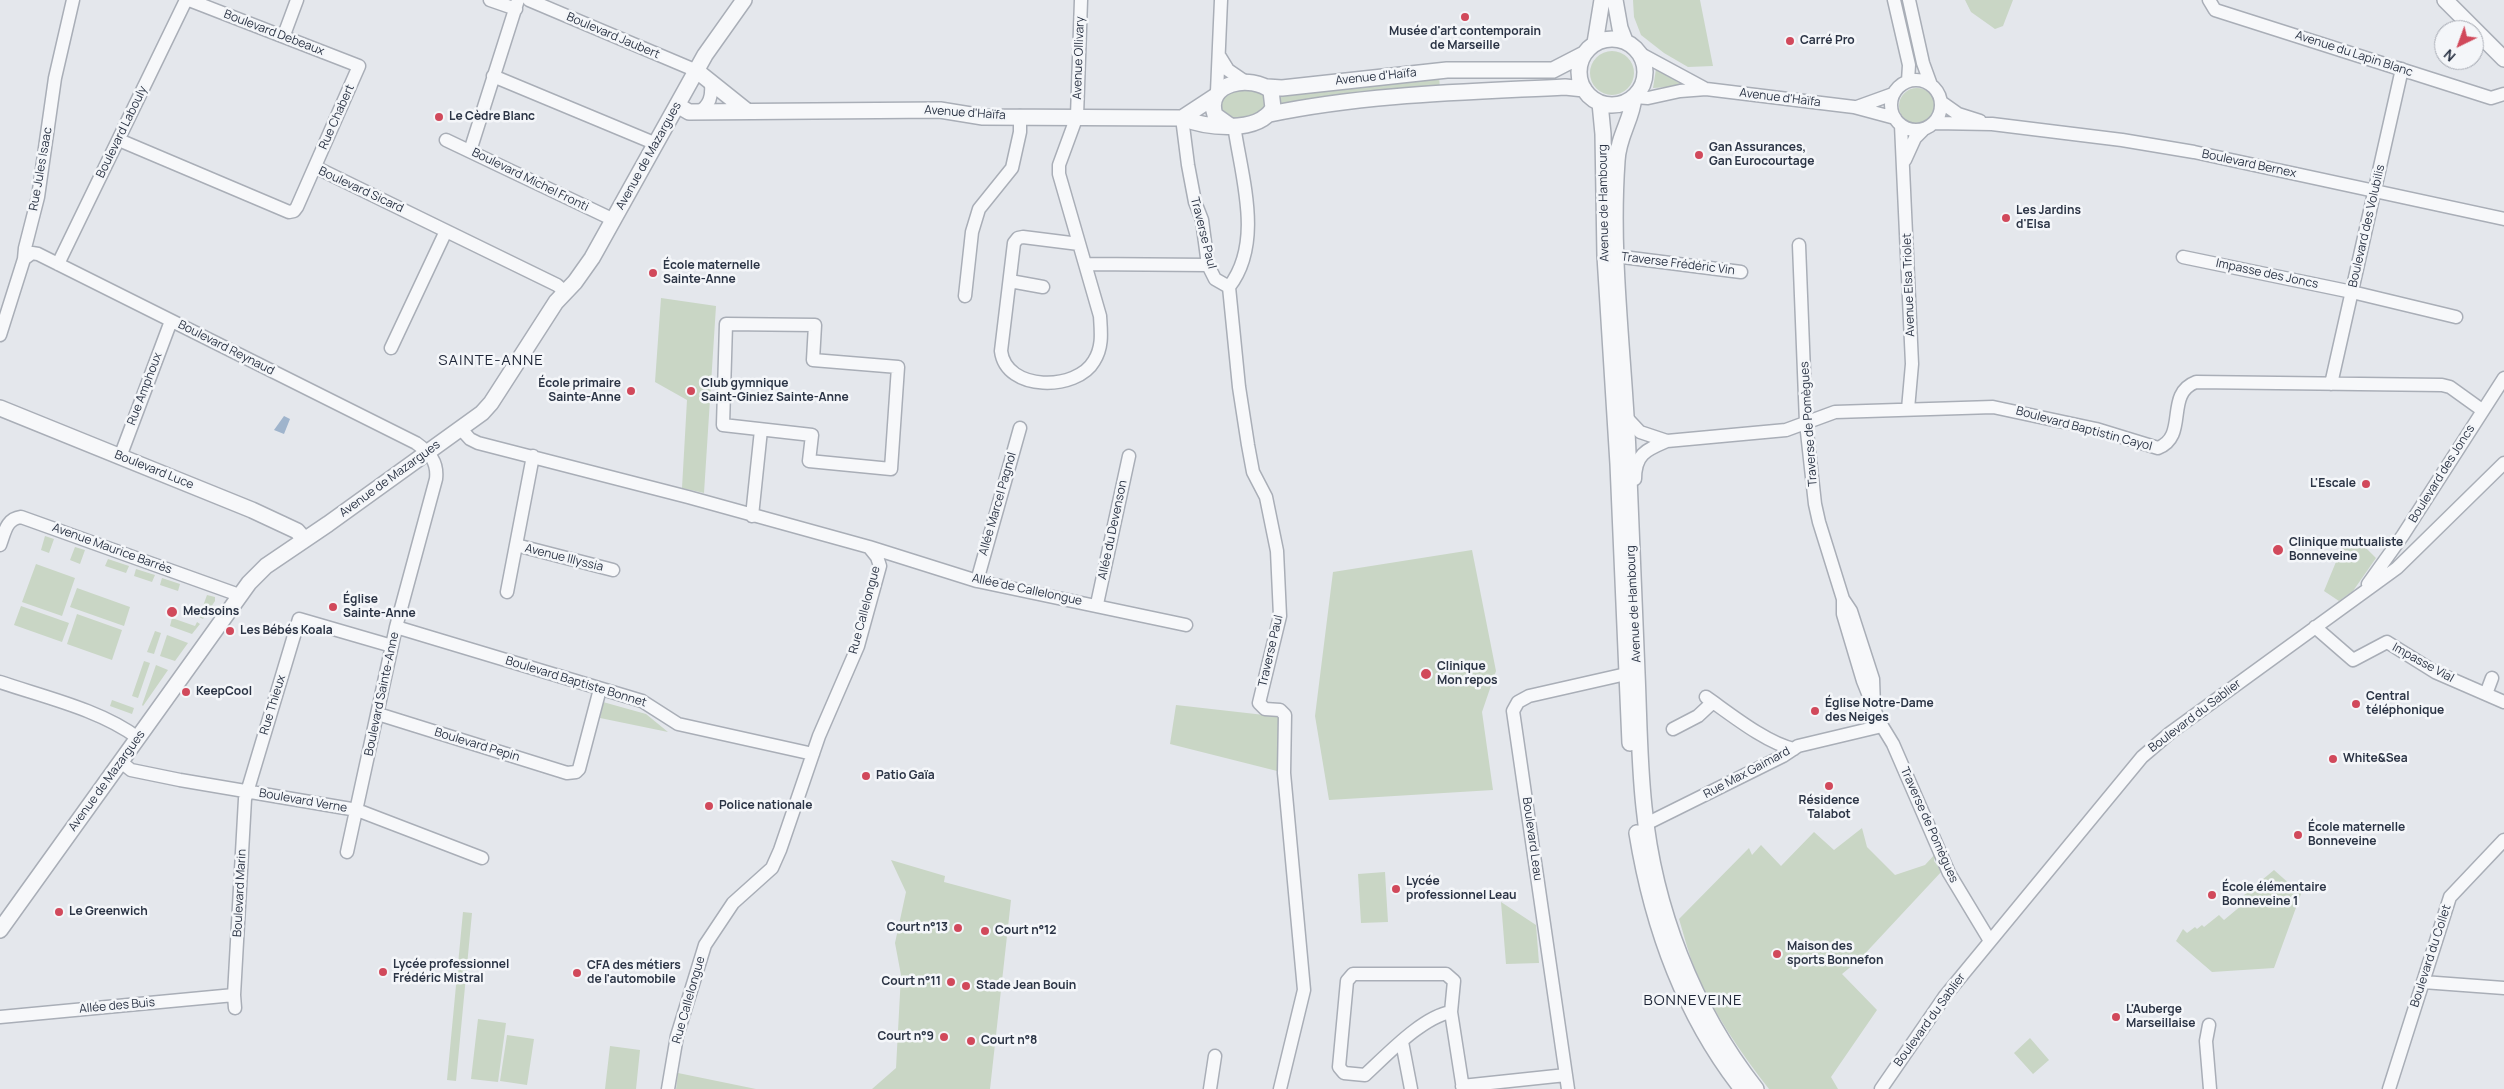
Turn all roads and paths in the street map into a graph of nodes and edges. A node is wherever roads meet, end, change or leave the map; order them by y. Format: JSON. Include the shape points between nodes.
{"nodes":[{"id":1,"x":73,"y":0,"type":"edge"},
{"id":2,"x":187,"y":0,"type":"edge"},
{"id":3,"x":298,"y":0,"type":"edge"},
{"id":4,"x":490,"y":0,"type":"edge"},
{"id":5,"x":529,"y":0,"type":"edge"},
{"id":6,"x":1081,"y":0,"type":"edge"},
{"id":7,"x":1220,"y":0,"type":"edge"},
{"id":8,"x":1602,"y":0,"type":"edge"},
{"id":9,"x":1615,"y":0,"type":"edge"},
{"id":10,"x":1894,"y":0,"type":"edge"},
{"id":11,"x":1909,"y":0,"type":"edge"},
{"id":12,"x":2209,"y":0,"type":"edge"},
{"id":13,"x":2445,"y":0,"type":"edge"},
{"id":14,"x":742,"y":1,"type":"edge"},
{"id":15,"x":517,"y":5,"type":"edge"},
{"id":16,"x":284,"y":35,"type":"junction"},
{"id":17,"x":1625,"y":41,"type":"junction"},
{"id":18,"x":1595,"y":43,"type":"junction"},
{"id":19,"x":1584,"y":54,"type":"junction"},
{"id":20,"x":1641,"y":54,"type":"junction"},
{"id":21,"x":1220,"y":57,"type":"junction"},
{"id":22,"x":2504,"y":59,"type":"edge"},
{"id":23,"x":359,"y":66,"type":"joint"},
{"id":24,"x":2402,"y":69,"type":"junction"},
{"id":25,"x":1456,"y":70,"type":"junction"},
{"id":26,"x":697,"y":71,"type":"junction"},
{"id":27,"x":493,"y":76,"type":"junction"},
{"id":28,"x":1908,"y":81,"type":"junction"},
{"id":29,"x":1247,"y":83,"type":"junction"},
{"id":30,"x":711,"y":84,"type":"junction"},
{"id":31,"x":1932,"y":85,"type":"junction"},
{"id":32,"x":1267,"y":87,"type":"junction"},
{"id":33,"x":1584,"y":89,"type":"junction"},
{"id":34,"x":1706,"y":89,"type":"junction"},
{"id":35,"x":1457,"y":93,"type":"junction"},
{"id":36,"x":1893,"y":94,"type":"junction"},
{"id":37,"x":2504,"y":94,"type":"edge"},
{"id":38,"x":1215,"y":95,"type":"junction"},
{"id":39,"x":1634,"y":97,"type":"junction"},
{"id":40,"x":1941,"y":102,"type":"junction"},
{"id":41,"x":1600,"y":103,"type":"junction"},
{"id":42,"x":677,"y":105,"type":"junction"},
{"id":43,"x":1854,"y":107,"type":"junction"},
{"id":44,"x":747,"y":111,"type":"junction"},
{"id":45,"x":699,"y":112,"type":"junction"},
{"id":46,"x":1270,"y":114,"type":"junction"},
{"id":47,"x":1020,"y":116,"type":"junction"},
{"id":48,"x":1077,"y":116,"type":"junction"},
{"id":49,"x":1182,"y":118,"type":"junction"},
{"id":50,"x":1898,"y":122,"type":"junction"},
{"id":51,"x":1992,"y":124,"type":"junction"},
{"id":52,"x":1231,"y":125,"type":"junction"},
{"id":53,"x":1929,"y":126,"type":"junction"},
{"id":54,"x":119,"y":140,"type":"junction"},
{"id":55,"x":446,"y":140,"type":"dead end"},
{"id":56,"x":654,"y":144,"type":"junction"},
{"id":57,"x":470,"y":151,"type":"junction"},
{"id":58,"x":1904,"y":162,"type":"junction"},
{"id":59,"x":315,"y":167,"type":"junction"},
{"id":60,"x":2375,"y":191,"type":"junction"},
{"id":61,"x":2504,"y":219,"type":"edge"},
{"id":62,"x":614,"y":220,"type":"junction"},
{"id":63,"x":446,"y":232,"type":"junction"},
{"id":64,"x":1079,"y":244,"type":"junction"},
{"id":65,"x":1799,"y":245,"type":"dead end"},
{"id":66,"x":1615,"y":256,"type":"junction"},
{"id":67,"x":2183,"y":257,"type":"dead end"},
{"id":68,"x":24,"y":260,"type":"junction"},
{"id":69,"x":58,"y":264,"type":"junction"},
{"id":70,"x":1086,"y":264,"type":"junction"},
{"id":71,"x":1208,"y":265,"type":"junction"},
{"id":72,"x":1741,"y":272,"type":"dead end"},
{"id":73,"x":1010,"y":281,"type":"junction"},
{"id":74,"x":1043,"y":287,"type":"dead end"},
{"id":75,"x":1229,"y":287,"type":"junction"},
{"id":76,"x":565,"y":292,"type":"junction"},
{"id":77,"x":2352,"y":292,"type":"junction"},
{"id":78,"x":965,"y":296,"type":"dead end"},
{"id":79,"x":2456,"y":317,"type":"dead end"},
{"id":80,"x":171,"y":321,"type":"junction"},
{"id":81,"x":0,"y":335,"type":"edge"},
{"id":82,"x":391,"y":348,"type":"dead end"},
{"id":83,"x":2504,"y":378,"type":"edge"},
{"id":84,"x":2332,"y":384,"type":"junction"},
{"id":85,"x":0,"y":408,"type":"edge"},
{"id":86,"x":1908,"y":409,"type":"junction"},
{"id":87,"x":2482,"y":410,"type":"junction"},
{"id":88,"x":1626,"y":417,"type":"junction"},
{"id":89,"x":1806,"y":423,"type":"junction"},
{"id":90,"x":460,"y":428,"type":"junction"},
{"id":91,"x":1020,"y":428,"type":"dead end"},
{"id":92,"x":761,"y":430,"type":"junction"},
{"id":93,"x":1667,"y":441,"type":"junction"},
{"id":94,"x":428,"y":452,"type":"junction"},
{"id":95,"x":533,"y":456,"type":"junction"},
{"id":96,"x":1129,"y":456,"type":"dead end"},
{"id":97,"x":120,"y":457,"type":"junction"},
{"id":98,"x":2502,"y":470,"type":"edge"},
{"id":99,"x":752,"y":516,"type":"junction"},
{"id":100,"x":1631,"y":524,"type":"junction"},
{"id":101,"x":304,"y":539,"type":"junction"},
{"id":102,"x":0,"y":544,"type":"edge"},
{"id":103,"x":516,"y":545,"type":"junction"},
{"id":104,"x":869,"y":547,"type":"junction"},
{"id":105,"x":613,"y":570,"type":"dead end"},
{"id":106,"x":977,"y":581,"type":"junction"},
{"id":107,"x":507,"y":592,"type":"dead end"},
{"id":108,"x":2362,"y":594,"type":"junction"},
{"id":109,"x":239,"y":595,"type":"junction"},
{"id":110,"x":1097,"y":604,"type":"junction"},
{"id":111,"x":1186,"y":625,"type":"dead end"},
{"id":112,"x":396,"y":627,"type":"junction"},
{"id":113,"x":2315,"y":627,"type":"junction"},
{"id":114,"x":392,"y":646,"type":"junction"},
{"id":115,"x":1626,"y":674,"type":"junction"},
{"id":116,"x":2492,"y":678,"type":"dead end"},
{"id":117,"x":0,"y":682,"type":"edge"},
{"id":118,"x":600,"y":689,"type":"junction"},
{"id":119,"x":2486,"y":694,"type":"junction"},
{"id":120,"x":2504,"y":702,"type":"edge"},
{"id":121,"x":378,"y":714,"type":"junction"},
{"id":122,"x":1882,"y":726,"type":"junction"},
{"id":123,"x":1673,"y":729,"type":"dead end"},
{"id":124,"x":138,"y":738,"type":"junction"},
{"id":125,"x":1794,"y":749,"type":"junction"},
{"id":126,"x":812,"y":754,"type":"junction"},
{"id":127,"x":120,"y":762,"type":"junction"},
{"id":128,"x":247,"y":792,"type":"junction"},
{"id":129,"x":357,"y":810,"type":"junction"},
{"id":130,"x":1646,"y":824,"type":"junction"},
{"id":131,"x":2504,"y":840,"type":"edge"},
{"id":132,"x":347,"y":852,"type":"dead end"},
{"id":133,"x":482,"y":858,"type":"dead end"},
{"id":134,"x":0,"y":930,"type":"edge"},
{"id":135,"x":1990,"y":941,"type":"junction"},
{"id":136,"x":2423,"y":982,"type":"junction"},
{"id":137,"x":2504,"y":988,"type":"edge"},
{"id":138,"x":234,"y":1001,"type":"joint"},
{"id":139,"x":1451,"y":1012,"type":"junction"},
{"id":140,"x":0,"y":1017,"type":"edge"},
{"id":141,"x":2209,"y":1025,"type":"dead end"},
{"id":142,"x":1402,"y":1042,"type":"junction"},
{"id":143,"x":1215,"y":1056,"type":"dead end"},
{"id":144,"x":1566,"y":1075,"type":"junction"},
{"id":145,"x":1463,"y":1087,"type":"edge"},
{"id":146,"x":668,"y":1089,"type":"edge"},
{"id":147,"x":1210,"y":1089,"type":"edge"},
{"id":148,"x":1280,"y":1089,"type":"edge"},
{"id":149,"x":1411,"y":1089,"type":"edge"},
{"id":150,"x":1568,"y":1089,"type":"edge"},
{"id":151,"x":1742,"y":1089,"type":"edge"},
{"id":152,"x":1756,"y":1089,"type":"edge"},
{"id":153,"x":1881,"y":1089,"type":"edge"},
{"id":154,"x":2210,"y":1089,"type":"edge"},
{"id":155,"x":2389,"y":1089,"type":"edge"}],
"edges":[{"from":1,"to":68,"type":"street","name":"Rue Jules Isaac","via":[[55,78],[38,197]]},
{"from":2,"to":16,"type":"street","name":"Boulevard Debeaux"},
{"from":2,"to":54,"type":"street","name":"Boulevard Labouly"},
{"from":3,"to":16,"type":"street"},
{"from":4,"to":15,"type":"street"},
{"from":5,"to":26,"type":"street","name":"Boulevard Jaubert"},
{"from":6,"to":48,"type":"street","name":"Avenue Ollivary"},
{"from":7,"to":21,"type":"street"},
{"from":8,"to":18,"type":"street"},
{"from":9,"to":17,"type":"street"},
{"from":10,"to":28,"type":"street","via":[[1909,65]]},
{"from":11,"to":31,"type":"street","via":[[1923,63]]},
{"from":12,"to":24,"type":"street","name":"Avenue du Lapin Blanc","via":[[2215,10]]},
{"from":13,"to":22,"type":"street"},
{"from":14,"to":26,"type":"street","name":"Avenue de Mazargues"},
{"from":15,"to":27,"type":"street"},
{"from":16,"to":23,"type":"street","name":"Boulevard Debeaux"},
{"from":17,"to":18,"type":"street","via":[[1615,38]]},
{"from":17,"to":20,"type":"street"},
{"from":18,"to":19,"type":"street"},
{"from":19,"to":25,"type":"street","name":"Avenue d'Haïfa","via":[[1553,70]]},
{"from":19,"to":33,"type":"street","via":[[1579,72]]},
{"from":20,"to":34,"type":"street","name":"Avenue d'Haïfa"},
{"from":20,"to":39,"type":"street","via":[[1645,82]]},
{"from":21,"to":29,"type":"street","via":[[1228,70]]},
{"from":21,"to":38,"type":"street"},
{"from":23,"to":59,"type":"street","name":"Rue Chabert"},
{"from":24,"to":37,"type":"street","name":"Avenue du Lapin Blanc","via":[[2491,98]]},
{"from":24,"to":60,"type":"street","name":"Boulevard des Volubilis"},
{"from":25,"to":32,"type":"street","name":"Avenue d'Haïfa"},
{"from":25,"to":35,"type":"street"},
{"from":26,"to":30,"type":"street"},
{"from":26,"to":42,"type":"street","name":"Avenue de Mazargues"},
{"from":27,"to":56,"type":"street"},
{"from":27,"to":57,"type":"street"},
{"from":28,"to":31,"type":"street","via":[[1924,81]]},
{"from":28,"to":36,"type":"street"},
{"from":29,"to":32,"type":"street"},
{"from":29,"to":38,"type":"street","via":[[1225,87]]},
{"from":30,"to":44,"type":"street"},
{"from":30,"to":45,"type":"street","via":[[709,103]]},
{"from":31,"to":40,"type":"street"},
{"from":32,"to":46,"type":"street","via":[[1274,98]]},
{"from":33,"to":35,"type":"street","name":"Avenue d'Haïfa","via":[[1565,87]]},
{"from":33,"to":41,"type":"street"},
{"from":34,"to":39,"type":"street","name":"Avenue d'Haïfa","via":[[1648,98]]},
{"from":34,"to":43,"type":"street","name":"Avenue d'Haïfa"},
{"from":35,"to":46,"type":"street","name":"Avenue d'Haïfa"},
{"from":36,"to":43,"type":"street","name":"Avenue d'Haïfa"},
{"from":36,"to":50,"type":"street","via":[[1892,110]]},
{"from":38,"to":49,"type":"street"},
{"from":38,"to":52,"type":"street","via":[[1216,115]]},
{"from":39,"to":41,"type":"street","via":[[1618,105]]},
{"from":39,"to":66,"type":"street","name":"Avenue de Hambourg","via":[[1633,109],[1620,136],[1617,157]]},
{"from":40,"to":51,"type":"street","name":"Boulevard Bernex","via":[[1958,114]]},
{"from":40,"to":53,"type":"street","via":[[1941,109]]},
{"from":41,"to":115,"type":"street","name":"Avenue de Hambourg","via":[[1604,134],[1605,256]]},
{"from":42,"to":45,"type":"street","name":"Avenue d'Haïfa","via":[[689,112]]},
{"from":42,"to":56,"type":"street","name":"Avenue de Mazargues"},
{"from":43,"to":50,"type":"street","name":"Avenue d'Haïfa"},
{"from":44,"to":45,"type":"street","name":"Avenue d'Haïfa"},
{"from":44,"to":47,"type":"street","name":"Avenue d'Haïfa","via":[[940,110],[983,116]]},
{"from":46,"to":52,"type":"street","via":[[1258,122]]},
{"from":47,"to":48,"type":"street","name":"Avenue d'Haïfa"},
{"from":47,"to":78,"type":"street","via":[[1012,168],[979,209],[972,232]]},
{"from":48,"to":49,"type":"street","name":"Avenue d'Haïfa"},
{"from":48,"to":64,"type":"street","name":"Avenue Ollivary","via":[[1059,165],[1059,174]]},
{"from":49,"to":52,"type":"street","name":"Avenue d'Haïfa","via":[[1194,123]]},
{"from":49,"to":71,"type":"street","name":"Traverse Paul"},
{"from":50,"to":53,"type":"street","via":[[1912,130]]},
{"from":50,"to":58,"type":"street","name":"Avenue Elsa Triolet"},
{"from":51,"to":53,"type":"street","name":"Boulevard Bernex"},
{"from":51,"to":60,"type":"street","name":"Boulevard Bernex","via":[[2194,152]]},
{"from":52,"to":75,"type":"street","via":[[1249,223],[1243,261]]},
{"from":53,"to":58,"type":"street","name":"Avenue Elsa Triolet","via":[[1915,138]]},
{"from":54,"to":59,"type":"street","name":"Boulevard Sicard","via":[[289,212],[297,207]]},
{"from":54,"to":69,"type":"street","name":"Boulevard Labouly"},
{"from":55,"to":57,"type":"street","name":"Boulevard Michel Fronti"},
{"from":56,"to":62,"type":"street","name":"Avenue de Mazargues"},
{"from":57,"to":62,"type":"street","name":"Boulevard Michel Fronti"},
{"from":58,"to":86,"type":"street","name":"Avenue Elsa Triolet","via":[[1912,364]]},
{"from":59,"to":63,"type":"street","name":"Boulevard Sicard"},
{"from":60,"to":61,"type":"street","name":"Boulevard Bernex"},
{"from":60,"to":77,"type":"street","name":"Boulevard des Volubilis"},
{"from":62,"to":76,"type":"street","name":"Avenue de Mazargues","via":[[580,275]]},
{"from":63,"to":76,"type":"street","name":"Boulevard Sicard","via":[[557,285]]},
{"from":63,"to":82,"type":"street"},
{"from":64,"to":70,"type":"street","name":"Avenue Ollivary"},
{"from":64,"to":73,"type":"street","via":[[1018,238],[1014,243]]},
{"from":65,"to":89,"type":"street","name":"Traverse de Pomègues"},
{"from":66,"to":72,"type":"street","name":"Traverse Frédéric Vin"},
{"from":66,"to":88,"type":"street","name":"Avenue de Hambourg"},
{"from":67,"to":77,"type":"street","name":"Impasse des Joncs"},
{"from":68,"to":69,"type":"street","name":"Boulevard Reynaud","via":[[32,253]]},
{"from":68,"to":81,"type":"street","name":"Rue Jules Isaac"},
{"from":69,"to":80,"type":"street","name":"Boulevard Reynaud"},
{"from":70,"to":71,"type":"street"},
{"from":70,"to":73,"type":"street","name":"Avenue Ollivary","via":[[1100,316],[1099,350],[1088,370],[1052,382],[1034,383],[1021,378],[1002,360]]},
{"from":71,"to":75,"type":"street","name":"Traverse Paul","via":[[1215,279]]},
{"from":73,"to":74,"type":"street"},
{"from":75,"to":148,"type":"street","name":"Traverse Paul","via":[[1239,387],[1253,472],[1266,497],[1278,551],[1280,616],[1259,703],[1264,709],[1280,710],[1285,715],[1284,773],[1304,990]]},
{"from":76,"to":90,"type":"street","name":"Avenue de Mazargues","via":[[491,403]]},
{"from":77,"to":79,"type":"street","name":"Impasse des Joncs"},
{"from":77,"to":84,"type":"street","name":"Boulevard des Volubilis"},
{"from":80,"to":94,"type":"street","name":"Boulevard Reynaud","via":[[416,443]]},
{"from":80,"to":97,"type":"street","name":"Rue Amphoux"},
{"from":83,"to":87,"type":"street","name":"Boulevard des Joncs"},
{"from":84,"to":86,"type":"street","name":"Boulevard Baptistin Cayol","via":[[2189,384],[2180,394],[2175,434],[2158,448],[2096,429],[1993,406]]},
{"from":84,"to":87,"type":"street","name":"Boulevard Baptistin Cayol","via":[[2442,384]]},
{"from":85,"to":97,"type":"street","name":"Boulevard Luce"},
{"from":86,"to":89,"type":"street","name":"Boulevard Baptistin Cayol","via":[[1835,412]]},
{"from":87,"to":108,"type":"street","name":"Boulevard des Joncs","via":[[2403,536]]},
{"from":88,"to":93,"type":"street","name":"Boulevard Baptistin Cayol","via":[[1640,432]]},
{"from":88,"to":100,"type":"street","name":"Avenue de Hambourg"},
{"from":89,"to":93,"type":"street","name":"Boulevard Baptistin Cayol","via":[[1786,430]]},
{"from":89,"to":122,"type":"street","name":"Traverse de Pomègues","via":[[1819,522],[1873,679],[1874,706]]},
{"from":90,"to":94,"type":"street","name":"Avenue de Mazargues"},
{"from":90,"to":95,"type":"street","name":"Rue Callelongue","via":[[478,443]]},
{"from":91,"to":106,"type":"street","name":"Allée Marcel Pagnol"},
{"from":92,"to":92,"type":"street","via":[[812,435],[809,461],[890,469],[898,367],[813,360],[815,325],[726,324],[722,425]]},
{"from":92,"to":99,"type":"street"},
{"from":93,"to":100,"type":"street","name":"Boulevard Baptistin Cayol","via":[[1648,449],[1636,462],[1636,500]]},
{"from":94,"to":101,"type":"street","name":"Avenue de Mazargues"},
{"from":94,"to":112,"type":"street","name":"Boulevard Sainte-Anne","via":[[435,462],[436,479]]},
{"from":95,"to":99,"type":"street","name":"Rue Callelongue"},
{"from":95,"to":103,"type":"street","name":"Avenue Illyssia"},
{"from":96,"to":110,"type":"street","name":"Allée du Devenson"},
{"from":97,"to":101,"type":"street","name":"Boulevard Luce","via":[[252,510],[297,531]]},
{"from":98,"to":108,"type":"street","name":"Boulevard du Sablier","via":[[2397,568]]},
{"from":99,"to":104,"type":"street","name":"Rue Callelongue"},
{"from":100,"to":130,"type":"street","name":"Avenue de Hambourg"},
{"from":101,"to":109,"type":"street","name":"Avenue de Mazargues","via":[[266,566]]},
{"from":102,"to":109,"type":"street","name":"Avenue Maurice Barrès","via":[[8,522],[21,517]]},
{"from":103,"to":105,"type":"street","name":"Avenue Illyssia"},
{"from":103,"to":107,"type":"street","name":"Avenue Illyssia"},
{"from":104,"to":106,"type":"street","name":"Allée de Callelongue"},
{"from":104,"to":126,"type":"street","name":"Rue Callelongue","via":[[880,566],[863,628]]},
{"from":106,"to":110,"type":"street","name":"Allée de Callelongue"},
{"from":108,"to":113,"type":"street","name":"Boulevard du Sablier"},
{"from":109,"to":124,"type":"street","name":"Avenue de Mazargues"},
{"from":110,"to":111,"type":"street","name":"Allée de Callelongue"},
{"from":112,"to":114,"type":"street","name":"Boulevard Sainte-Anne"},
{"from":112,"to":118,"type":"street","name":"Boulevard Baptiste Bonnet"},
{"from":113,"to":119,"type":"street","name":"Impasse Vial","via":[[2353,660],[2387,642],[2435,672]]},
{"from":113,"to":135,"type":"street","name":"Boulevard du Sablier","via":[[2142,757]]},
{"from":114,"to":121,"type":"street","name":"Boulevard Sainte-Anne"},
{"from":114,"to":128,"type":"street","name":"Rue Thieux","via":[[299,619]]},
{"from":115,"to":144,"type":"street","name":"Boulevard Leau","via":[[1530,696],[1518,702],[1513,711]]},
{"from":115,"to":151,"type":"street","name":"Avenue de Hambourg","via":[[1635,813],[1654,912],[1684,994],[1709,1040]]},
{"from":116,"to":119,"type":"street"},
{"from":117,"to":124,"type":"street","via":[[120,725]]},
{"from":118,"to":121,"type":"street","name":"Boulevard Pepin","via":[[576,772],[567,773]]},
{"from":118,"to":126,"type":"street","name":"Boulevard Baptiste Bonnet","via":[[642,701],[678,724]]},
{"from":119,"to":120,"type":"street","name":"Impasse Vial"},
{"from":121,"to":129,"type":"street","name":"Boulevard Sainte-Anne"},
{"from":122,"to":125,"type":"street","name":"Rue Max Gaimard"},
{"from":122,"to":135,"type":"street","name":"Traverse de Pomègues","via":[[1893,744],[1949,873]]},
{"from":123,"to":125,"type":"street","via":[[1698,716],[1709,699],[1767,737]]},
{"from":124,"to":127,"type":"street","name":"Avenue de Mazargues"},
{"from":125,"to":130,"type":"street","name":"Rue Max Gaimard"},
{"from":126,"to":146,"type":"street","name":"Rue Callelongue","via":[[786,836],[772,868],[733,903],[705,945],[677,1036]]},
{"from":127,"to":128,"type":"street","name":"Boulevard Verne","via":[[131,770]]},
{"from":127,"to":134,"type":"street","name":"Avenue de Mazargues"},
{"from":128,"to":129,"type":"street","name":"Boulevard Verne"},
{"from":128,"to":138,"type":"street","name":"Boulevard Marin"},
{"from":129,"to":132,"type":"street","name":"Boulevard Sainte-Anne"},
{"from":129,"to":133,"type":"street","name":"Boulevard Verne"},
{"from":130,"to":152,"type":"street","name":"Avenue de Hambourg","via":[[1665,913],[1681,959],[1712,1023]]},
{"from":131,"to":136,"type":"street","name":"Boulevard du Collet","via":[[2450,897]]},
{"from":135,"to":153,"type":"street","name":"Boulevard du Sablier","via":[[1945,996]]},
{"from":136,"to":137,"type":"street"},
{"from":136,"to":155,"type":"street","name":"Boulevard du Collet"},
{"from":138,"to":140,"type":"street","name":"Allée des Buis"},
{"from":139,"to":142,"type":"street","via":[[1440,1014]]},
{"from":139,"to":142,"type":"street","via":[[1454,981],[1446,974],[1353,974],[1347,980],[1339,1067],[1344,1073],[1365,1075]]},
{"from":139,"to":145,"type":"street"},
{"from":141,"to":154,"type":"street","via":[[2206,1040]]},
{"from":142,"to":149,"type":"street"},
{"from":143,"to":147,"type":"street"},
{"from":144,"to":145,"type":"street"},
{"from":144,"to":150,"type":"street","name":"Boulevard Leau"}]}
